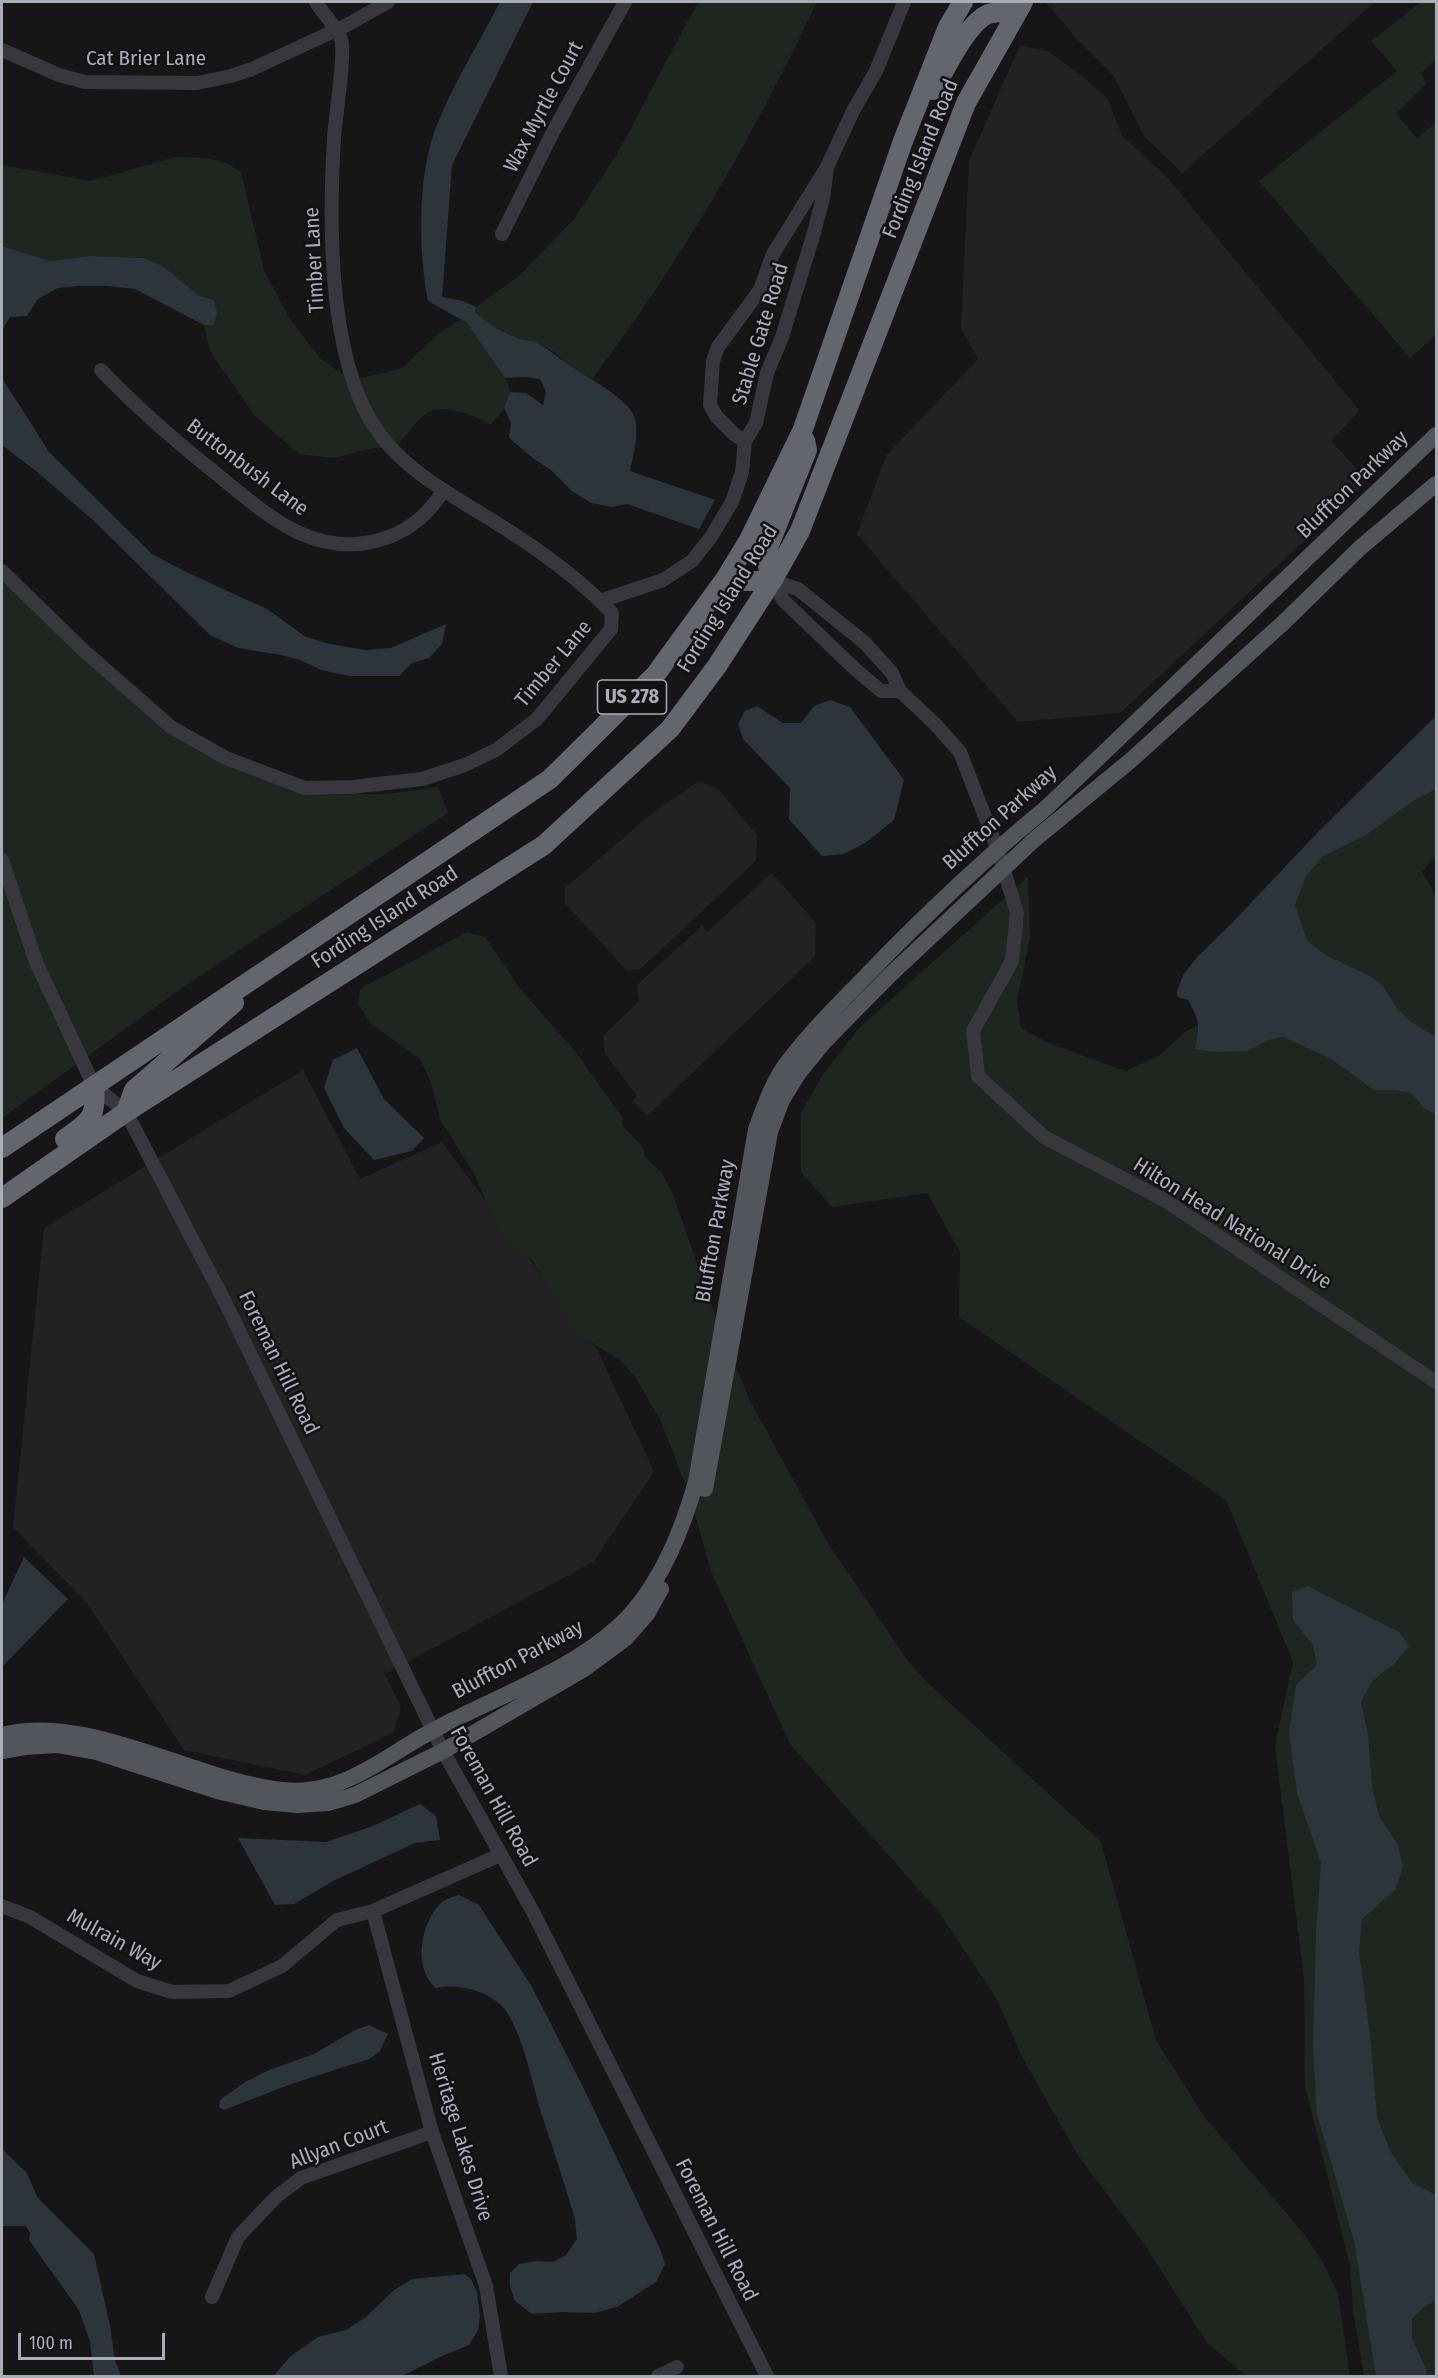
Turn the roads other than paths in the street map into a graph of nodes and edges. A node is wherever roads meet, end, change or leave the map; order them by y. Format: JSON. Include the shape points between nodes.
{"nodes":[{"id":1,"x":316,"y":2,"type":"edge"},
{"id":2,"x":388,"y":2,"type":"edge"},
{"id":3,"x":625,"y":2,"type":"edge"},
{"id":4,"x":904,"y":2,"type":"edge"},
{"id":5,"x":963,"y":2,"type":"edge"},
{"id":6,"x":1015,"y":5,"type":"edge"},
{"id":7,"x":335,"y":31,"type":"junction"},
{"id":8,"x":2,"y":50,"type":"edge"},
{"id":9,"x":903,"y":141,"type":"junction"},
{"id":10,"x":827,"y":167,"type":"junction"},
{"id":11,"x":788,"y":230,"type":"junction"},
{"id":12,"x":502,"y":234,"type":"dead end"},
{"id":13,"x":813,"y":236,"type":"junction"},
{"id":14,"x":101,"y":370,"type":"dead end"},
{"id":15,"x":803,"y":429,"type":"junction"},
{"id":16,"x":1437,"y":435,"type":"edge"},
{"id":17,"x":745,"y":441,"type":"junction"},
{"id":18,"x":1437,"y":484,"type":"edge"},
{"id":19,"x":444,"y":490,"type":"junction"},
{"id":20,"x":2,"y":571,"type":"edge"},
{"id":21,"x":772,"y":581,"type":"junction"},
{"id":22,"x":600,"y":600,"type":"junction"},
{"id":23,"x":708,"y":602,"type":"junction"},
{"id":24,"x":833,"y":617,"type":"junction"},
{"id":25,"x":818,"y":633,"type":"junction"},
{"id":26,"x":900,"y":691,"type":"junction"},
{"id":27,"x":997,"y":848,"type":"junction"},
{"id":28,"x":2,"y":860,"type":"edge"},
{"id":29,"x":1004,"y":868,"type":"junction"},
{"id":30,"x":302,"y":945,"type":"junction"},
{"id":31,"x":94,"y":1086,"type":"junction"},
{"id":32,"x":126,"y":1112,"type":"junction"},
{"id":33,"x":2,"y":1148,"type":"edge"},
{"id":34,"x":2,"y":1189,"type":"edge"},
{"id":35,"x":2,"y":1198,"type":"edge"},
{"id":36,"x":1437,"y":1382,"type":"edge"},
{"id":37,"x":433,"y":1730,"type":"junction"},
{"id":38,"x":2,"y":1735,"type":"edge"},
{"id":39,"x":2,"y":1751,"type":"edge"},
{"id":40,"x":443,"y":1751,"type":"junction"},
{"id":41,"x":500,"y":1855,"type":"junction"},
{"id":42,"x":2,"y":1906,"type":"edge"},
{"id":43,"x":373,"y":1911,"type":"junction"},
{"id":44,"x":432,"y":2132,"type":"junction"},
{"id":45,"x":212,"y":2297,"type":"dead end"},
{"id":46,"x":677,"y":2367,"type":"dead end"},
{"id":47,"x":501,"y":2376,"type":"edge"},
{"id":48,"x":658,"y":2376,"type":"edge"},
{"id":49,"x":767,"y":2376,"type":"edge"}],
"edges":[{"from":1,"to":7,"type":"street","name":"Timber Lane"},
{"from":2,"to":7,"type":"street","name":"Cat Brier Lane"},
{"from":3,"to":12,"type":"street","name":"Wax Myrtle Court"},
{"from":4,"to":10,"type":"street","name":"Stable Gate Road","via":[[876,71]]},
{"from":5,"to":9,"type":"highway","name":"Fording Island Road","number":"US 278","via":[[948,27]]},
{"from":6,"to":9,"type":"highway","via":[[978,21]]},
{"from":6,"to":21,"type":"highway","name":"Fording Island Road","number":"US 278","via":[[966,103],[800,531]]},
{"from":7,"to":8,"type":"street","name":"Cat Brier Lane","via":[[252,69],[197,83],[84,82]]},
{"from":7,"to":19,"type":"street","name":"Timber Lane","via":[[342,47],[334,138],[332,250],[346,351],[363,405],[376,429]]},
{"from":9,"to":15,"type":"highway","name":"Fording Island Road","number":"US 278"},
{"from":10,"to":11,"type":"street","name":"Stable Gate Road"},
{"from":10,"to":13,"type":"street","name":"Stable Gate Road"},
{"from":11,"to":13,"type":"street"},
{"from":11,"to":17,"type":"street","name":"Stable Gate Road","via":[[773,254],[760,290],[723,339],[713,361],[712,411]]},
{"from":13,"to":17,"type":"street","name":"Stable Gate Road","via":[[767,373],[756,423]]},
{"from":14,"to":19,"type":"street","name":"Buttonbush Lane","via":[[144,414],[252,502],[283,525],[314,540],[353,545],[392,536],[423,517]]},
{"from":15,"to":21,"type":"highway","via":[[807,450],[765,555]]},
{"from":15,"to":23,"type":"highway","name":"Fording Island Road","number":"US 278","via":[[748,540]]},
{"from":16,"to":27,"type":"main road","name":"Bluffton Parkway","via":[[1046,808]]},
{"from":17,"to":22,"type":"street","name":"Stable Gate Road","via":[[742,472],[732,502],[692,561],[663,580]]},
{"from":18,"to":29,"type":"main road","name":"Bluffton Parkway","via":[[1361,547],[1130,761]]},
{"from":19,"to":22,"type":"street","name":"Timber Lane","via":[[532,547]]},
{"from":20,"to":22,"type":"street","name":"Timber Lane","via":[[171,728],[226,758],[296,786],[316,788],[422,779],[465,765],[506,744],[552,703],[611,629],[612,613]]},
{"from":21,"to":23,"type":"highway","via":[[738,581]]},
{"from":21,"to":24,"type":"street","name":"Hilton Head National Drive","via":[[798,589]]},
{"from":21,"to":25,"type":"street","name":"Hilton Head National Drive","via":[[783,600]]},
{"from":21,"to":32,"type":"highway","name":"Fording Island Road","number":"US 278","via":[[670,729],[544,845]]},
{"from":23,"to":30,"type":"highway","name":"Fording Island Road","number":"US 278","via":[[656,674],[550,779]]},
{"from":24,"to":25,"type":"street"},
{"from":24,"to":26,"type":"street","name":"Hilton Head National Drive","via":[[892,673]]},
{"from":25,"to":26,"type":"street","name":"Hilton Head National Drive","via":[[881,691]]},
{"from":26,"to":27,"type":"street","name":"Hilton Head National Drive","via":[[960,752]]},
{"from":27,"to":29,"type":"street","name":"Hilton Head National Drive"},
{"from":27,"to":37,"type":"main road","name":"Bluffton Parkway","via":[[817,1027],[783,1069],[769,1094],[756,1129],[696,1482],[686,1518],[651,1589],[630,1615],[587,1652]]},
{"from":28,"to":31,"type":"street","via":[[36,962]]},
{"from":29,"to":36,"type":"street","name":"Hilton Head National Drive","via":[[1017,913],[1012,962],[973,1030],[978,1076],[1044,1137],[1166,1202]]},
{"from":29,"to":40,"type":"main road","name":"Bluffton Parkway","via":[[848,1017],[798,1074],[782,1100],[770,1132],[709,1474],[689,1535],[647,1614],[626,1638],[584,1669]]},
{"from":30,"to":31,"type":"highway","name":"Fording Island Road","number":"US 278"},
{"from":30,"to":32,"type":"highway","via":[[134,1090]]},
{"from":31,"to":32,"type":"street","name":"Foreman Hill Road"},
{"from":31,"to":33,"type":"highway","name":"Fording Island Road","number":"US 278"},
{"from":31,"to":34,"type":"highway","via":[[93,1116]]},
{"from":32,"to":35,"type":"highway","name":"Fording Island Road","number":"US 278"},
{"from":32,"to":37,"type":"street","name":"Foreman Hill Road","via":[[235,1323]]},
{"from":37,"to":38,"type":"main road","name":"Bluffton Parkway","via":[[341,1783],[286,1790],[222,1778],[79,1734],[46,1731]]},
{"from":37,"to":40,"type":"street","name":"Foreman Hill Road"},
{"from":39,"to":40,"type":"main road","name":"Bluffton Parkway","via":[[57,1745],[96,1752],[217,1791],[297,1805],[328,1803],[355,1795]]},
{"from":40,"to":41,"type":"street","name":"Foreman Hill Road"},
{"from":41,"to":43,"type":"street","name":"Mulrain Way"},
{"from":41,"to":49,"type":"street","name":"Foreman Hill Road","via":[[532,1910]]},
{"from":42,"to":43,"type":"street","name":"Mulrain Way","via":[[30,1917],[137,1981],[172,1992],[229,1991],[282,1966],[337,1920]]},
{"from":43,"to":44,"type":"street","name":"Heritage Lakes Drive"},
{"from":44,"to":45,"type":"street","name":"Allyan Court","via":[[301,2178],[284,2190],[238,2237]]},
{"from":44,"to":47,"type":"street","name":"Heritage Lakes Drive","via":[[486,2286]]},
{"from":46,"to":48,"type":"street"}]}
